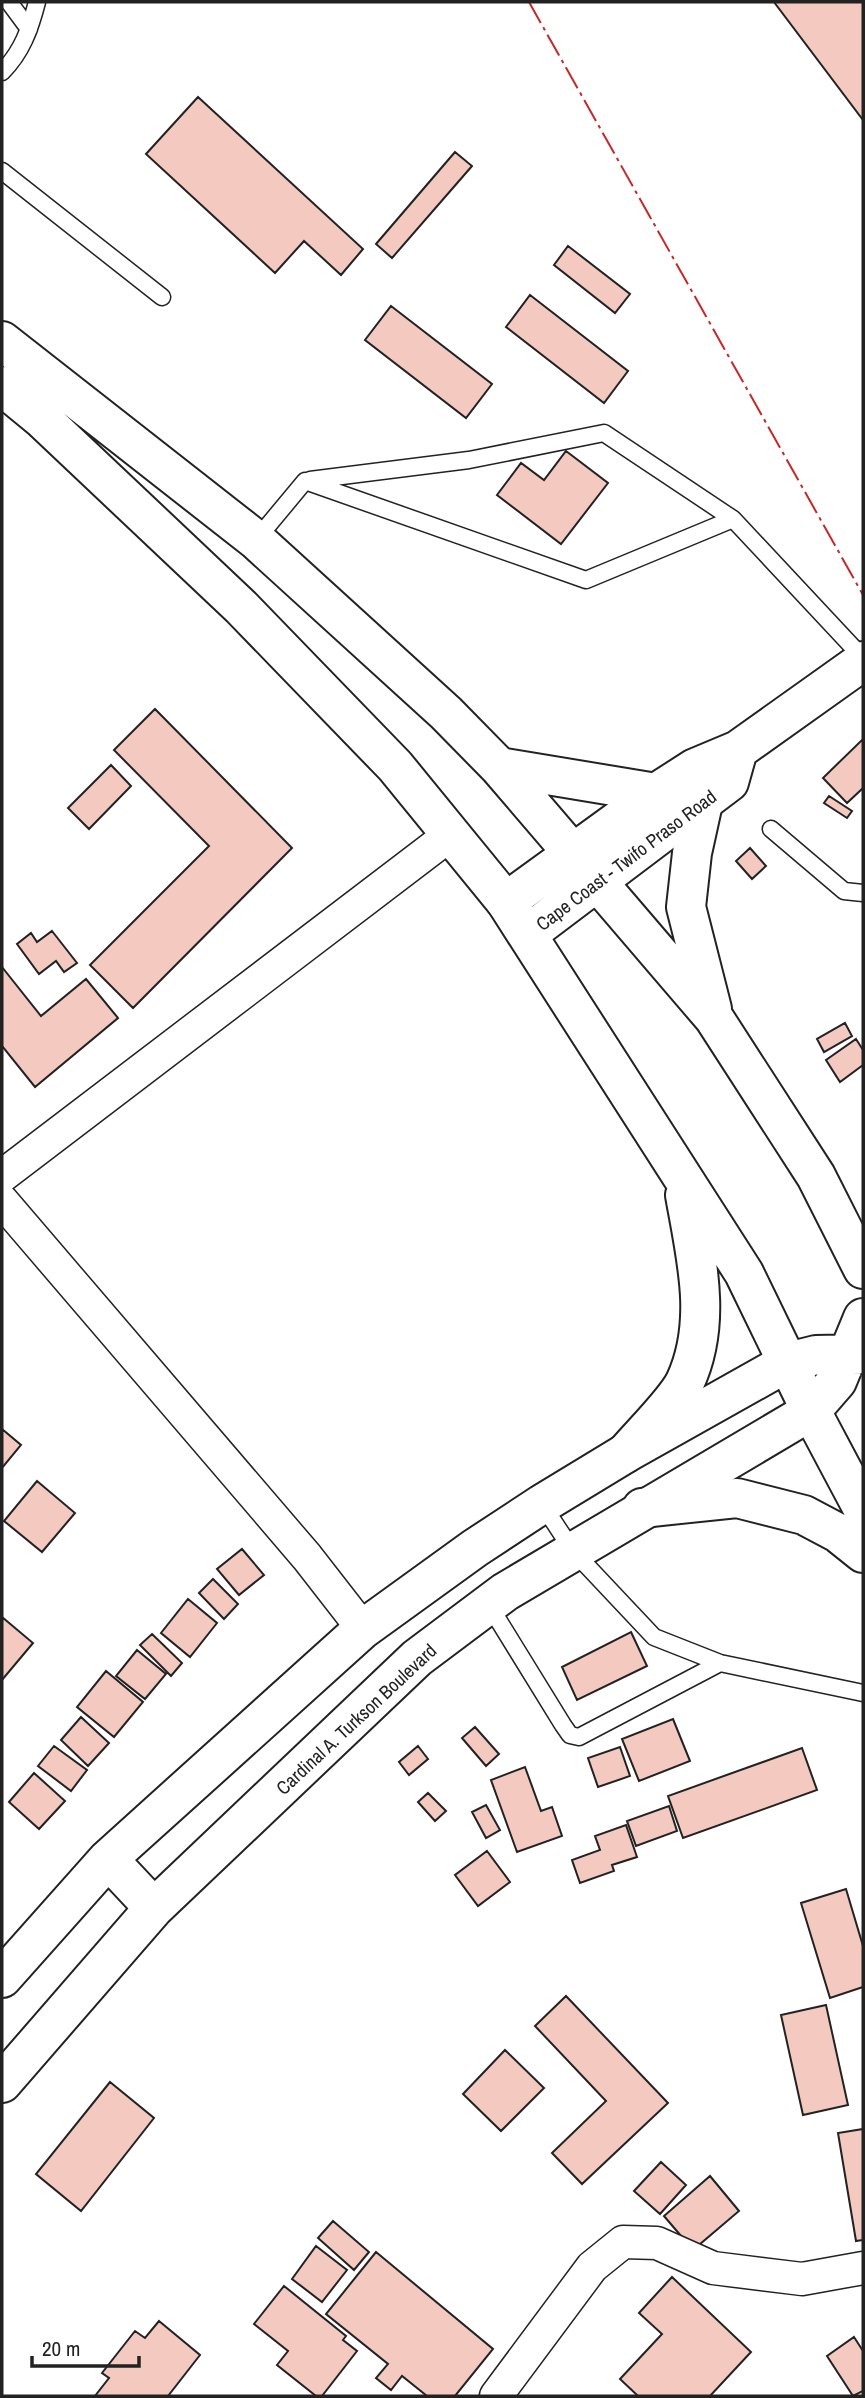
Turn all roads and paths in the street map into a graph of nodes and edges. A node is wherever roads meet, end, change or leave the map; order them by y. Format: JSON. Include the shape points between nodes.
{"nodes":[{"id":1,"x":9,"y":2,"type":"edge"},
{"id":2,"x":37,"y":2,"type":"edge"},
{"id":3,"x":29,"y":29,"type":"junction"},
{"id":4,"x":2,"y":72,"type":"edge"},
{"id":5,"x":2,"y":172,"type":"edge"},
{"id":6,"x":162,"y":297,"type":"dead end"},
{"id":7,"x":2,"y":341,"type":"edge"},
{"id":8,"x":2,"y":386,"type":"edge"},
{"id":9,"x":305,"y":481,"type":"junction"},
{"id":10,"x":733,"y":519,"type":"junction"},
{"id":11,"x":257,"y":540,"type":"junction"},
{"id":12,"x":863,"y":659,"type":"edge"},
{"id":13,"x":738,"y":750,"type":"junction"},
{"id":14,"x":499,"y":767,"type":"junction"},
{"id":15,"x":656,"y":793,"type":"junction"},
{"id":16,"x":703,"y":803,"type":"junction"},
{"id":17,"x":771,"y":829,"type":"dead end"},
{"id":18,"x":451,"y":834,"type":"junction"},
{"id":19,"x":573,"y":852,"type":"junction"},
{"id":20,"x":597,"y":881,"type":"junction"},
{"id":21,"x":863,"y":893,"type":"edge"},
{"id":22,"x":506,"y":902,"type":"junction"},
{"id":23,"x":529,"y":933,"type":"junction"},
{"id":24,"x":714,"y":1018,"type":"junction"},
{"id":25,"x":2,"y":1176,"type":"edge"},
{"id":26,"x":681,"y":1176,"type":"junction"},
{"id":27,"x":2,"y":1201,"type":"edge"},
{"id":28,"x":863,"y":1269,"type":"edge"},
{"id":29,"x":863,"y":1318,"type":"edge"},
{"id":30,"x":856,"y":1353,"type":"edge"},
{"id":31,"x":788,"y":1362,"type":"junction"},
{"id":32,"x":811,"y":1411,"type":"junction"},
{"id":33,"x":626,"y":1453,"type":"junction"},
{"id":34,"x":542,"y":1504,"type":"junction"},
{"id":35,"x":642,"y":1508,"type":"junction"},
{"id":36,"x":863,"y":1509,"type":"edge"},
{"id":37,"x":573,"y":1551,"type":"junction"},
{"id":38,"x":863,"y":1553,"type":"edge"},
{"id":39,"x":489,"y":1605,"type":"junction"},
{"id":40,"x":363,"y":1629,"type":"junction"},
{"id":41,"x":720,"y":1662,"type":"junction"},
{"id":42,"x":863,"y":1693,"type":"edge"},
{"id":43,"x":108,"y":1859,"type":"junction"},
{"id":44,"x":154,"y":1908,"type":"junction"},
{"id":45,"x":2,"y":1978,"type":"edge"},
{"id":46,"x":2,"y":2083,"type":"edge"},
{"id":47,"x":863,"y":2268,"type":"edge"},
{"id":48,"x":496,"y":2396,"type":"edge"}],
"edges":[{"from":1,"to":3,"type":"lane"},
{"from":2,"to":3,"type":"lane"},
{"from":3,"to":4,"type":"lane","via":[[15,59]]},
{"from":5,"to":6,"type":"lane"},
{"from":7,"to":11,"type":"main road"},
{"from":8,"to":18,"type":"main road","via":[[241,607],[395,766]]},
{"from":9,"to":10,"type":"lane","via":[[586,580]]},
{"from":9,"to":10,"type":"lane","via":[[469,460],[604,433]]},
{"from":9,"to":11,"type":"lane"},
{"from":10,"to":12,"type":"lane"},
{"from":11,"to":14,"type":"main road"},
{"from":12,"to":13,"type":"main road","name":"Cape Coast - Twifo Praso Road"},
{"from":13,"to":15,"type":"main road","name":"Cape Coast - Twifo Praso Road","via":[[695,768]]},
{"from":13,"to":16,"type":"main road","name":"Cape Coast - Twifo Praso Road","via":[[729,782]]},
{"from":14,"to":15,"type":"main road"},
{"from":14,"to":19,"type":"main road"},
{"from":15,"to":19,"type":"main road","name":"Cape Coast - Twifo Praso Road"},
{"from":16,"to":20,"type":"main road","name":"Cape Coast - Twifo Praso Road"},
{"from":16,"to":24,"type":"main road","via":[[687,907]]},
{"from":17,"to":21,"type":"lane","via":[[844,891]]},
{"from":18,"to":22,"type":"main road"},
{"from":18,"to":25,"type":"street"},
{"from":19,"to":20,"type":"main road"},
{"from":19,"to":22,"type":"main road","name":"Cape Coast - Twifo Praso Road"},
{"from":20,"to":23,"type":"main road","name":"Cape Coast - Twifo Praso Road"},
{"from":20,"to":24,"type":"main road"},
{"from":22,"to":23,"type":"main road"},
{"from":23,"to":26,"type":"main road"},
{"from":24,"to":28,"type":"main road","via":[[816,1176]]},
{"from":26,"to":31,"type":"main road","via":[[744,1273]]},
{"from":26,"to":33,"type":"main road","via":[[698,1268],[702,1323],[684,1383]]},
{"from":27,"to":40,"type":"street","via":[[307,1557]]},
{"from":29,"to":30,"type":"main road","name":"Cardinal A. Turkson Boulevard"},
{"from":30,"to":31,"type":"main road"},
{"from":30,"to":32,"type":"main road","name":"Cardinal A. Turkson Boulevard"},
{"from":31,"to":32,"type":"main road"},
{"from":31,"to":33,"type":"main road"},
{"from":32,"to":35,"type":"main road","name":"Cardinal A. Turkson Boulevard"},
{"from":32,"to":36,"type":"main road"},
{"from":33,"to":34,"type":"main road"},
{"from":34,"to":37,"type":"lane"},
{"from":34,"to":40,"type":"main road"},
{"from":35,"to":37,"type":"main road","name":"Cardinal A. Turkson Boulevard"},
{"from":35,"to":38,"type":"main road","via":[[737,1498],[804,1515]]},
{"from":37,"to":39,"type":"main road","name":"Cardinal A. Turkson Boulevard"},
{"from":37,"to":41,"type":"lane","via":[[653,1637]]},
{"from":39,"to":41,"type":"lane","via":[[570,1735],[579,1737]]},
{"from":39,"to":44,"type":"main road","name":"Cardinal A. Turkson Boulevard","via":[[417,1658]]},
{"from":40,"to":43,"type":"main road"},
{"from":41,"to":42,"type":"lane"},
{"from":43,"to":44,"type":"main road"},
{"from":43,"to":45,"type":"main road"},
{"from":44,"to":46,"type":"main road","name":"Cardinal A. Turkson Boulevard"},
{"from":47,"to":48,"type":"street","via":[[802,2279],[713,2268],[657,2243],[623,2242],[592,2267]]}]}
